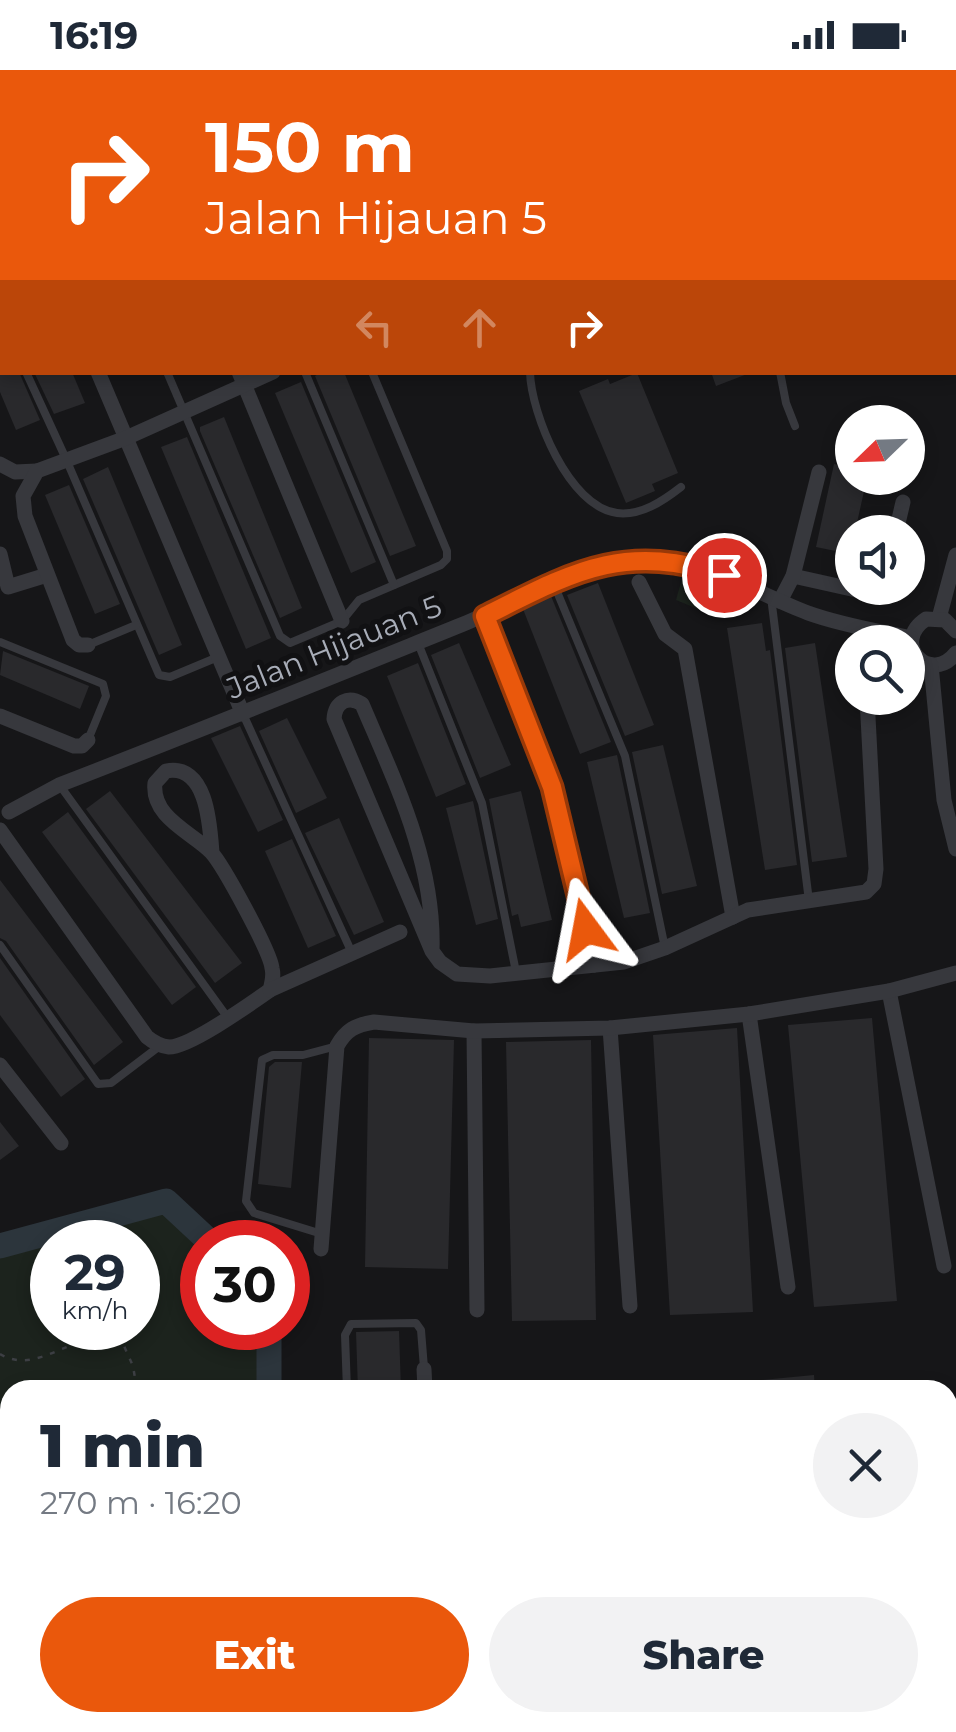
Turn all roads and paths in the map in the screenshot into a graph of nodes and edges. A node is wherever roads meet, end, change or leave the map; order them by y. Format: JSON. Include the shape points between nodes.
{"nodes":[{"id":1,"x":27,"y":375,"type":"edge"},
{"id":2,"x":99,"y":375,"type":"edge"},
{"id":3,"x":168,"y":375,"type":"edge"},
{"id":4,"x":306,"y":375,"type":"edge"},
{"id":5,"x":373,"y":375,"type":"edge"},
{"id":6,"x":530,"y":375,"type":"edge"},
{"id":7,"x":781,"y":375,"type":"edge"},
{"id":8,"x":242,"y":379,"type":"edge"},
{"id":9,"x":184,"y":413,"type":"junction"},
{"id":10,"x":795,"y":426,"type":"dead end"},
{"id":11,"x":126,"y":438,"type":"junction"},
{"id":12,"x":66,"y":459,"type":"junction"},
{"id":13,"x":0,"y":464,"type":"edge"},
{"id":14,"x":37,"y":472,"type":"junction"},
{"id":15,"x":819,"y":472,"type":"dead end"},
{"id":16,"x":681,"y":487,"type":"dead end"},
{"id":17,"x":904,"y":502,"type":"dead end"},
{"id":18,"x":901,"y":515,"type":"edge"},
{"id":19,"x":0,"y":554,"type":"edge"},
{"id":20,"x":956,"y":555,"type":"edge"},
{"id":21,"x":48,"y":575,"type":"junction"},
{"id":22,"x":793,"y":576,"type":"junction"},
{"id":23,"x":553,"y":582,"type":"junction"},
{"id":24,"x":639,"y":582,"type":"dead end"},
{"id":25,"x":394,"y":585,"type":"junction"},
{"id":26,"x":835,"y":585,"type":"edge"},
{"id":27,"x":4,"y":588,"type":"edge"},
{"id":28,"x":776,"y":598,"type":"junction"},
{"id":29,"x":485,"y":616,"type":"junction"},
{"id":30,"x":939,"y":618,"type":"junction"},
{"id":31,"x":342,"y":621,"type":"junction"},
{"id":32,"x":136,"y":625,"type":"junction"},
{"id":33,"x":857,"y":625,"type":"edge"},
{"id":34,"x":919,"y":625,"type":"edge"},
{"id":35,"x":956,"y":630,"type":"edge"},
{"id":36,"x":0,"y":642,"type":"edge"},
{"id":37,"x":418,"y":642,"type":"junction"},
{"id":38,"x":88,"y":645,"type":"joint"},
{"id":39,"x":956,"y":653,"type":"edge"},
{"id":40,"x":218,"y":657,"type":"junction"},
{"id":41,"x":925,"y":661,"type":"edge"},
{"id":42,"x":931,"y":665,"type":"junction"},
{"id":43,"x":243,"y":714,"type":"junction"},
{"id":44,"x":867,"y":715,"type":"edge"},
{"id":45,"x":0,"y":716,"type":"edge"},
{"id":46,"x":88,"y":740,"type":"joint"},
{"id":47,"x":59,"y":784,"type":"junction"},
{"id":48,"x":398,"y":790,"type":"junction"},
{"id":49,"x":368,"y":804,"type":"junction"},
{"id":50,"x":4,"y":806,"type":"edge"},
{"id":51,"x":0,"y":830,"type":"edge"},
{"id":52,"x":419,"y":843,"type":"junction"},
{"id":53,"x":956,"y":849,"type":"edge"},
{"id":54,"x":388,"y":852,"type":"junction"},
{"id":55,"x":212,"y":853,"type":"junction"},
{"id":56,"x":809,"y":900,"type":"junction"},
{"id":57,"x":733,"y":917,"type":"junction"},
{"id":58,"x":400,"y":932,"type":"dead end"},
{"id":59,"x":0,"y":945,"type":"edge"},
{"id":60,"x":665,"y":948,"type":"junction"},
{"id":61,"x":432,"y":951,"type":"junction"},
{"id":62,"x":352,"y":953,"type":"junction"},
{"id":63,"x":594,"y":965,"type":"junction"},
{"id":64,"x":516,"y":972,"type":"junction"},
{"id":65,"x":956,"y":973,"type":"edge"},
{"id":66,"x":270,"y":990,"type":"junction"},
{"id":67,"x":889,"y":991,"type":"junction"},
{"id":68,"x":750,"y":1014,"type":"junction"},
{"id":69,"x":228,"y":1018,"type":"junction"},
{"id":70,"x":610,"y":1028,"type":"junction"},
{"id":71,"x":474,"y":1031,"type":"junction"},
{"id":72,"x":161,"y":1045,"type":"junction"},
{"id":73,"x":336,"y":1046,"type":"junction"},
{"id":74,"x":0,"y":1065,"type":"edge"},
{"id":75,"x":61,"y":1143,"type":"dead end"},
{"id":76,"x":322,"y":1242,"type":"joint"},
{"id":77,"x":944,"y":1266,"type":"dead end"},
{"id":78,"x":788,"y":1288,"type":"dead end"},
{"id":79,"x":630,"y":1306,"type":"dead end"},
{"id":80,"x":477,"y":1310,"type":"dead end"},
{"id":81,"x":0,"y":1354,"type":"edge"},
{"id":82,"x":424,"y":1369,"type":"joint"},
{"id":83,"x":135,"y":1380,"type":"edge"},
{"id":84,"x":347,"y":1380,"type":"edge"},
{"id":85,"x":425,"y":1380,"type":"edge"}],
"edges":[{"from":1,"to":12,"type":"lane"},
{"from":2,"to":11,"type":"street"},
{"from":3,"to":9,"type":"lane"},
{"from":4,"to":25,"type":"lane"},
{"from":5,"to":25,"type":"lane","via":[[448,555],[441,565]]},
{"from":6,"to":16,"type":"lane","via":[[557,458],[594,503],[631,513]]},
{"from":7,"to":10,"type":"lane"},
{"from":8,"to":9,"type":"street"},
{"from":8,"to":31,"type":"street"},
{"from":9,"to":11,"type":"street"},
{"from":9,"to":31,"type":"lane","via":[[282,640],[294,642]]},
{"from":11,"to":12,"type":"street"},
{"from":11,"to":40,"type":"street"},
{"from":12,"to":14,"type":"street"},
{"from":12,"to":32,"type":"lane"},
{"from":13,"to":14,"type":"street"},
{"from":14,"to":21,"type":"street","via":[[23,496],[24,516]]},
{"from":15,"to":22,"type":"street"},
{"from":17,"to":18,"type":"street"},
{"from":19,"to":27,"type":"street"},
{"from":20,"to":30,"type":"street"},
{"from":21,"to":27,"type":"street"},
{"from":21,"to":38,"type":"street","via":[[73,640]]},
{"from":22,"to":26,"type":"street"},
{"from":22,"to":28,"type":"street"},
{"from":23,"to":28,"type":"street","name":"Jalan Hijauan 5","via":[[612,562],[656,560],[698,566]]},
{"from":23,"to":29,"type":"street","name":"Jalan Hijauan 5"},
{"from":23,"to":60,"type":"lane","via":[[625,756]]},
{"from":24,"to":57,"type":"street","via":[[665,634],[685,650]]},
{"from":25,"to":31,"type":"lane","via":[[356,602]]},
{"from":28,"to":33,"type":"street","name":"Jalan Hijauan 5"},
{"from":28,"to":56,"type":"lane"},
{"from":29,"to":37,"type":"street","name":"Jalan Hijauan 5"},
{"from":29,"to":63,"type":"street","via":[[552,787]]},
{"from":30,"to":34,"type":"street"},
{"from":30,"to":35,"type":"street"},
{"from":32,"to":38,"type":"lane"},
{"from":32,"to":40,"type":"lane","via":[[162,677]]},
{"from":36,"to":46,"type":"lane","via":[[103,684],[106,696]]},
{"from":37,"to":43,"type":"street","name":"Jalan Hijauan 5"},
{"from":37,"to":64,"type":"lane","via":[[482,803]]},
{"from":39,"to":42,"type":"street"},
{"from":40,"to":43,"type":"street"},
{"from":41,"to":42,"type":"street"},
{"from":42,"to":53,"type":"street","via":[[944,800]]},
{"from":43,"to":47,"type":"street","name":"Jalan Hijauan 5"},
{"from":43,"to":62,"type":"lane"},
{"from":44,"to":56,"type":"street","via":[[874,884],[866,892]]},
{"from":45,"to":46,"type":"street","via":[[74,746]]},
{"from":47,"to":50,"type":"street","name":"Jalan Hijauan 5"},
{"from":47,"to":69,"type":"lane"},
{"from":48,"to":49,"type":"street"},
{"from":48,"to":49,"type":"street","via":[[362,704],[345,700],[334,719]]},
{"from":48,"to":52,"type":"street"},
{"from":49,"to":54,"type":"street"},
{"from":50,"to":51,"type":"street","via":[[8,823]]},
{"from":51,"to":72,"type":"street","via":[[147,1036]]},
{"from":52,"to":54,"type":"street"},
{"from":52,"to":61,"type":"street","via":[[433,916]]},
{"from":54,"to":61,"type":"street"},
{"from":55,"to":55,"type":"street","via":[[158,802],[155,784],[166,770],[190,775],[202,794]]},
{"from":55,"to":66,"type":"street","via":[[271,961]]},
{"from":56,"to":57,"type":"street"},
{"from":57,"to":60,"type":"street"},
{"from":58,"to":62,"type":"street"},
{"from":59,"to":72,"type":"lane","via":[[98,1084],[111,1083]]},
{"from":60,"to":63,"type":"street"},
{"from":61,"to":64,"type":"street","via":[[457,974]]},
{"from":62,"to":66,"type":"street"},
{"from":63,"to":64,"type":"street"},
{"from":65,"to":67,"type":"street"},
{"from":66,"to":69,"type":"street"},
{"from":67,"to":68,"type":"street"},
{"from":67,"to":77,"type":"street"},
{"from":68,"to":70,"type":"street"},
{"from":68,"to":78,"type":"street"},
{"from":69,"to":72,"type":"street","via":[[180,1045]]},
{"from":70,"to":71,"type":"street"},
{"from":70,"to":79,"type":"street"},
{"from":71,"to":73,"type":"street","via":[[374,1022],[344,1033]]},
{"from":71,"to":80,"type":"street"},
{"from":73,"to":76,"type":"street"},
{"from":73,"to":76,"type":"lane","via":[[262,1060],[246,1201],[254,1213]]},
{"from":74,"to":75,"type":"street"},
{"from":81,"to":83,"type":"path","via":[[41,1359],[93,1340],[124,1346]]},
{"from":82,"to":84,"type":"lane","via":[[416,1324],[351,1324],[345,1335]]},
{"from":82,"to":85,"type":"street"}]}
